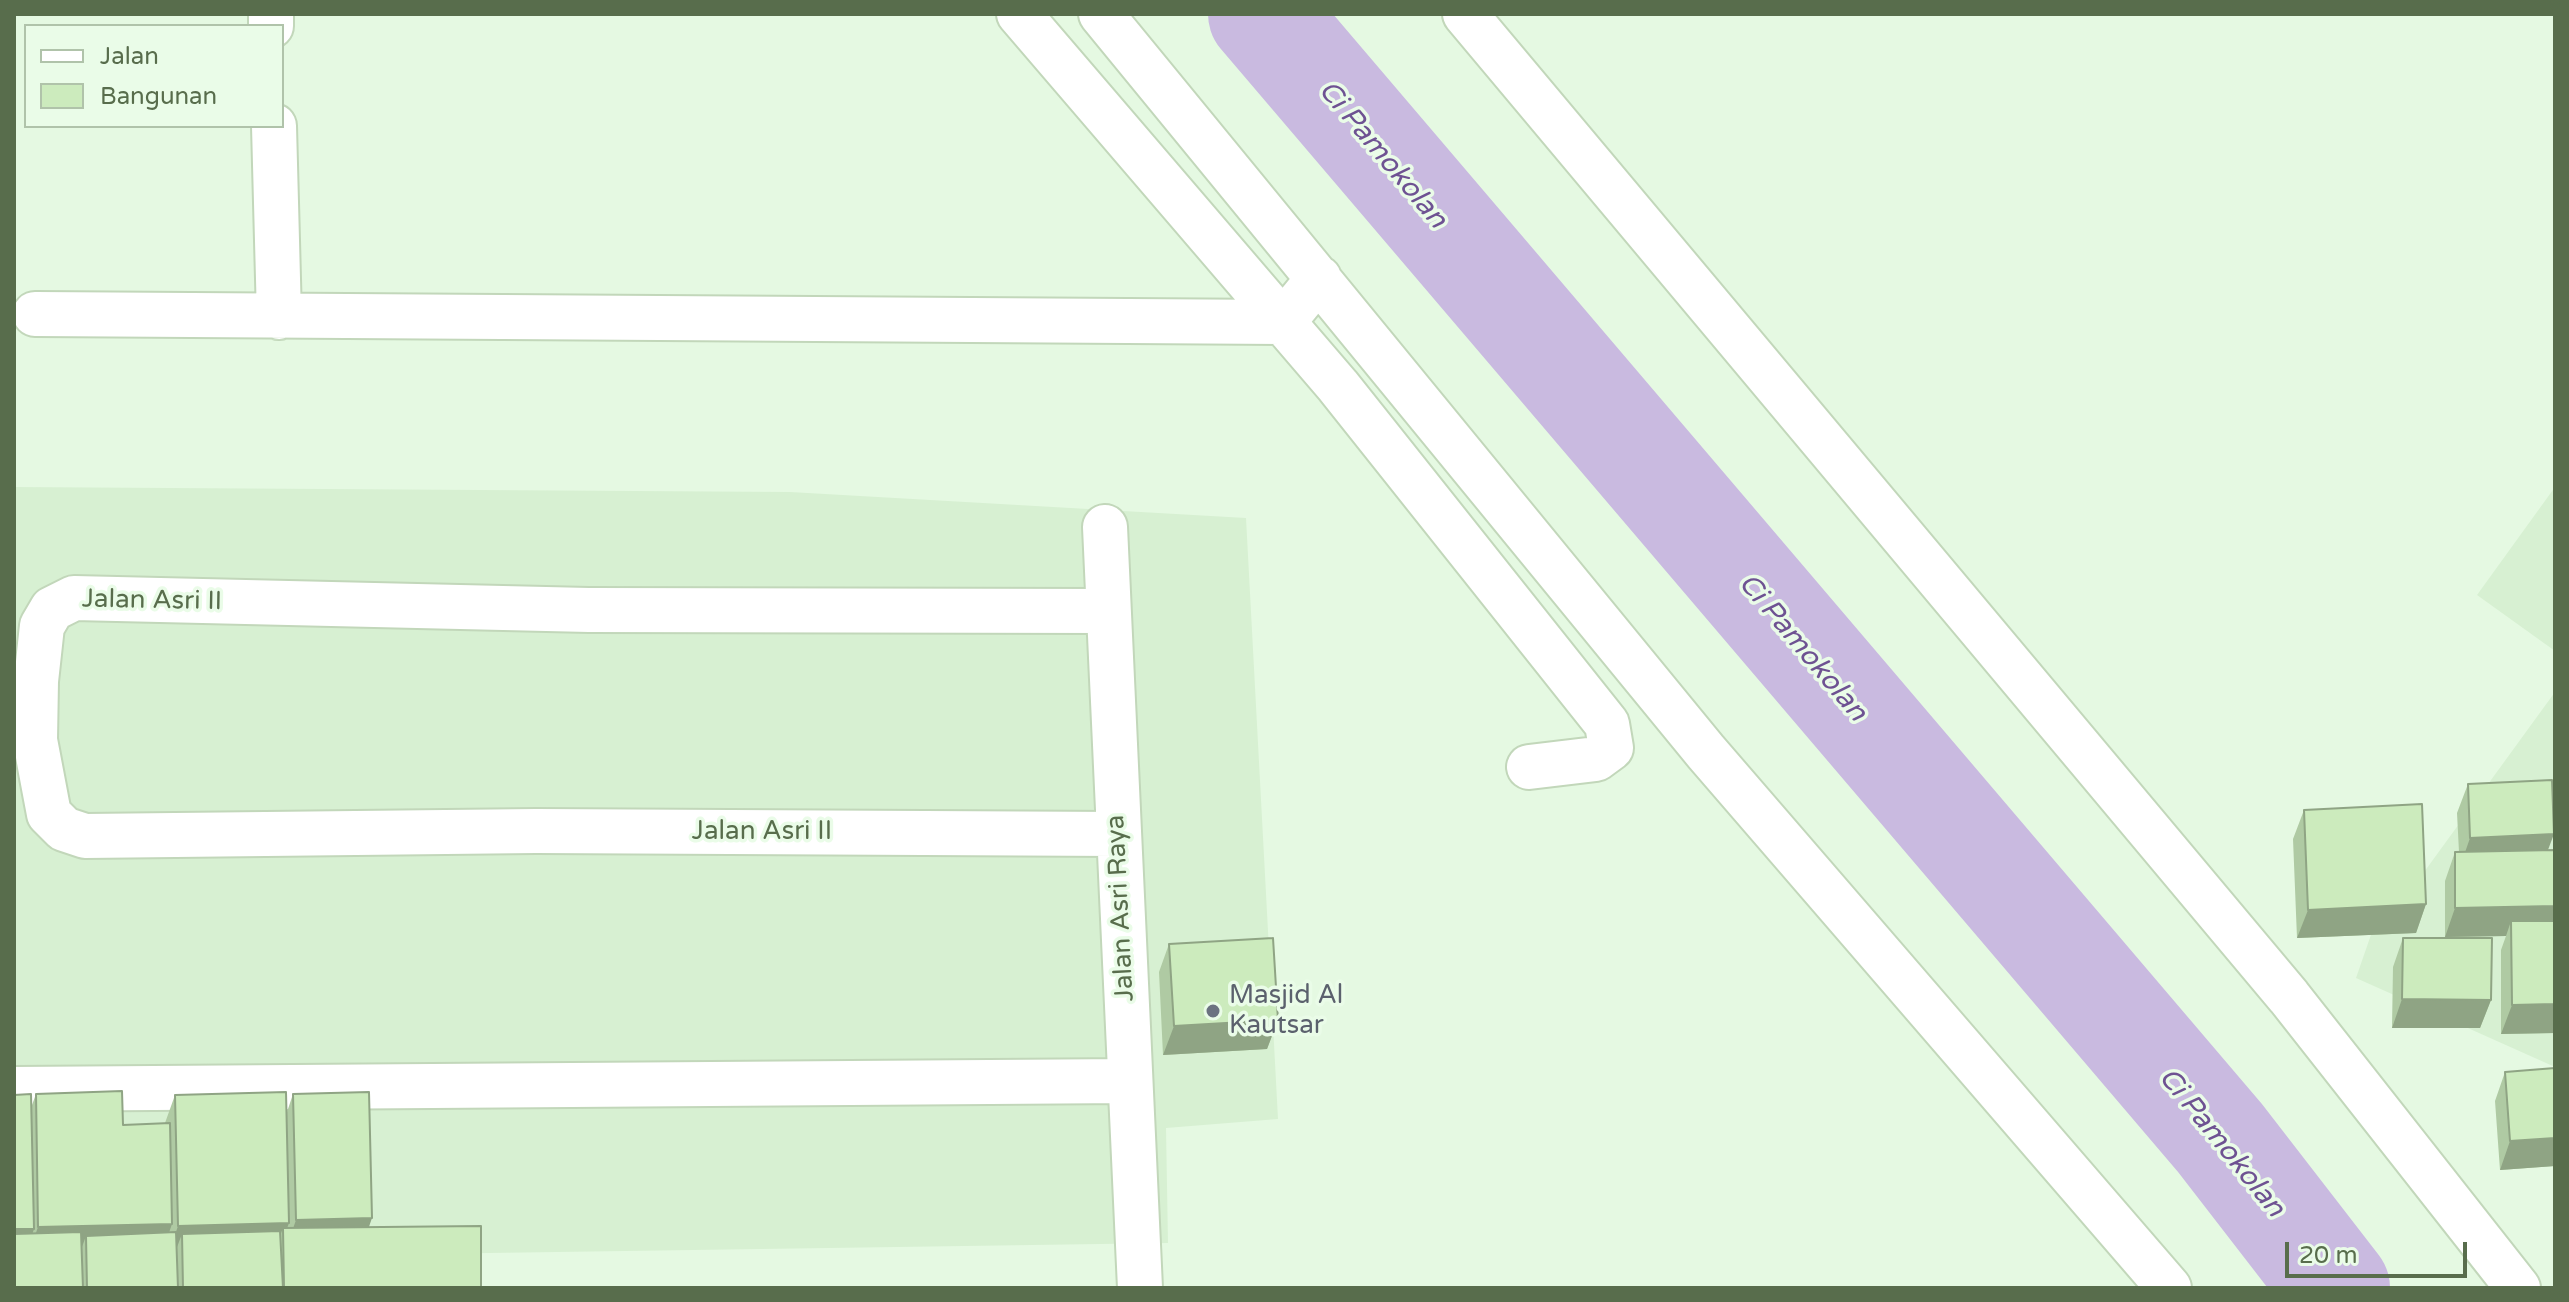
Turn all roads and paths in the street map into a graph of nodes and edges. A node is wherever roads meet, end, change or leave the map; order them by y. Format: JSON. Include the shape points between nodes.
{"nodes":[{"id":1,"x":1019,"y":14,"type":"edge"},
{"id":2,"x":1101,"y":14,"type":"edge"},
{"id":3,"x":1465,"y":14,"type":"edge"},
{"id":4,"x":274,"y":128,"type":"edge"},
{"id":5,"x":1319,"y":278,"type":"junction"},
{"id":6,"x":35,"y":314,"type":"dead end"},
{"id":7,"x":279,"y":317,"type":"junction"},
{"id":8,"x":1283,"y":322,"type":"junction"},
{"id":9,"x":1375,"y":347,"type":"junction"},
{"id":10,"x":1338,"y":386,"type":"junction"},
{"id":11,"x":1105,"y":527,"type":"dead end"},
{"id":12,"x":1108,"y":611,"type":"junction"},
{"id":13,"x":1529,"y":767,"type":"dead end"},
{"id":14,"x":1118,"y":834,"type":"junction"},
{"id":15,"x":1129,"y":1081,"type":"junction"},
{"id":16,"x":14,"y":1089,"type":"edge"},
{"id":17,"x":1140,"y":1288,"type":"edge"},
{"id":18,"x":2169,"y":1288,"type":"edge"},
{"id":19,"x":2518,"y":1288,"type":"edge"}],
"edges":[{"from":1,"to":8,"type":"street"},
{"from":2,"to":5,"type":"street"},
{"from":3,"to":19,"type":"street","via":[[2289,997]]},
{"from":4,"to":7,"type":"street"},
{"from":5,"to":8,"type":"street"},
{"from":5,"to":9,"type":"street"},
{"from":6,"to":7,"type":"street"},
{"from":7,"to":8,"type":"street"},
{"from":8,"to":10,"type":"street"},
{"from":9,"to":10,"type":"street"},
{"from":9,"to":18,"type":"street","via":[[1706,752]]},
{"from":10,"to":13,"type":"street","via":[[1607,724],[1611,748],[1596,759]]},
{"from":11,"to":12,"type":"street","name":"Jalan Asri Raya"},
{"from":12,"to":14,"type":"street","name":"Jalan Asri Raya"},
{"from":12,"to":14,"type":"street","name":"Jalan Asri II","via":[[589,610],[74,598],[52,609],[42,626],[35,740],[49,814],[64,829],[85,836],[536,831]]},
{"from":14,"to":15,"type":"street","name":"Jalan Asri Raya"},
{"from":15,"to":16,"type":"street"},
{"from":15,"to":17,"type":"street","name":"Jalan Asri Raya"}]}
